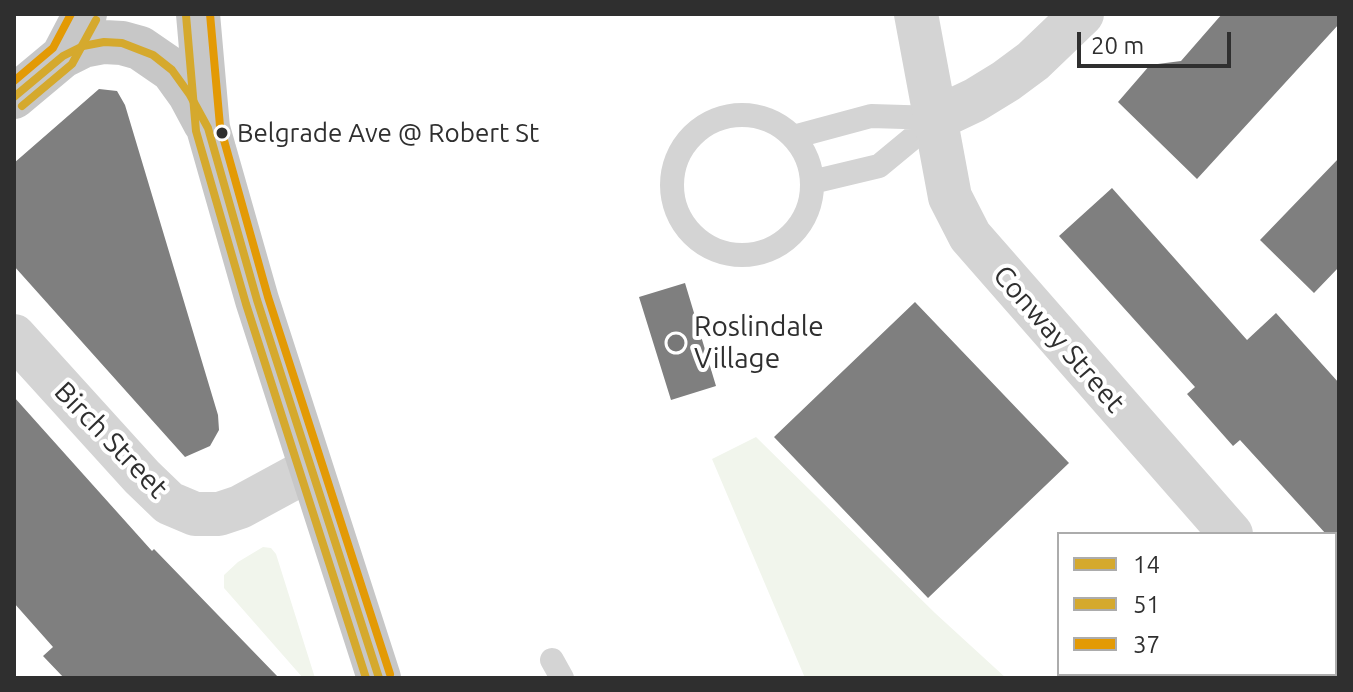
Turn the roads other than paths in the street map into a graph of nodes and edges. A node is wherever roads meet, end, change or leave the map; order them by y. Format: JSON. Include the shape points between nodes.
{"nodes":[{"id":1,"x":85,"y":14,"type":"edge"},
{"id":2,"x":198,"y":14,"type":"edge"},
{"id":3,"x":916,"y":14,"type":"edge"},
{"id":4,"x":1082,"y":14,"type":"edge"},
{"id":5,"x":63,"y":56,"type":"junction"},
{"id":6,"x":14,"y":97,"type":"edge"},
{"id":7,"x":937,"y":118,"type":"junction"},
{"id":8,"x":208,"y":128,"type":"junction"},
{"id":9,"x":793,"y":137,"type":"junction"},
{"id":10,"x":812,"y":182,"type":"junction"},
{"id":11,"x":14,"y":336,"type":"edge"},
{"id":12,"x":310,"y":469,"type":"junction"},
{"id":13,"x":1229,"y":532,"type":"edge"},
{"id":14,"x":379,"y":678,"type":"edge"}],
"edges":[{"from":1,"to":5,"type":"main road"},
{"from":2,"to":8,"type":"main road"},
{"from":3,"to":7,"type":"street","name":"Conway Street"},
{"from":4,"to":7,"type":"street","via":[[1006,81]]},
{"from":5,"to":6,"type":"main road"},
{"from":5,"to":8,"type":"main road","via":[[104,42],[140,48],[181,80]]},
{"from":7,"to":9,"type":"lane","via":[[871,116]]},
{"from":7,"to":10,"type":"lane","via":[[879,166]]},
{"from":7,"to":13,"type":"street","name":"Conway Street","via":[[950,197],[970,236]]},
{"from":8,"to":12,"type":"main road"},
{"from":9,"to":10,"type":"lane"},
{"from":9,"to":10,"type":"lane","via":[[766,119],[746,115],[705,125],[678,156],[672,178],[682,222],[697,240],[717,251],[740,256],[762,252],[799,226]]},
{"from":11,"to":12,"type":"street","name":"Birch Street","via":[[169,503],[195,514],[219,514]]},
{"from":12,"to":14,"type":"main road"}]}
